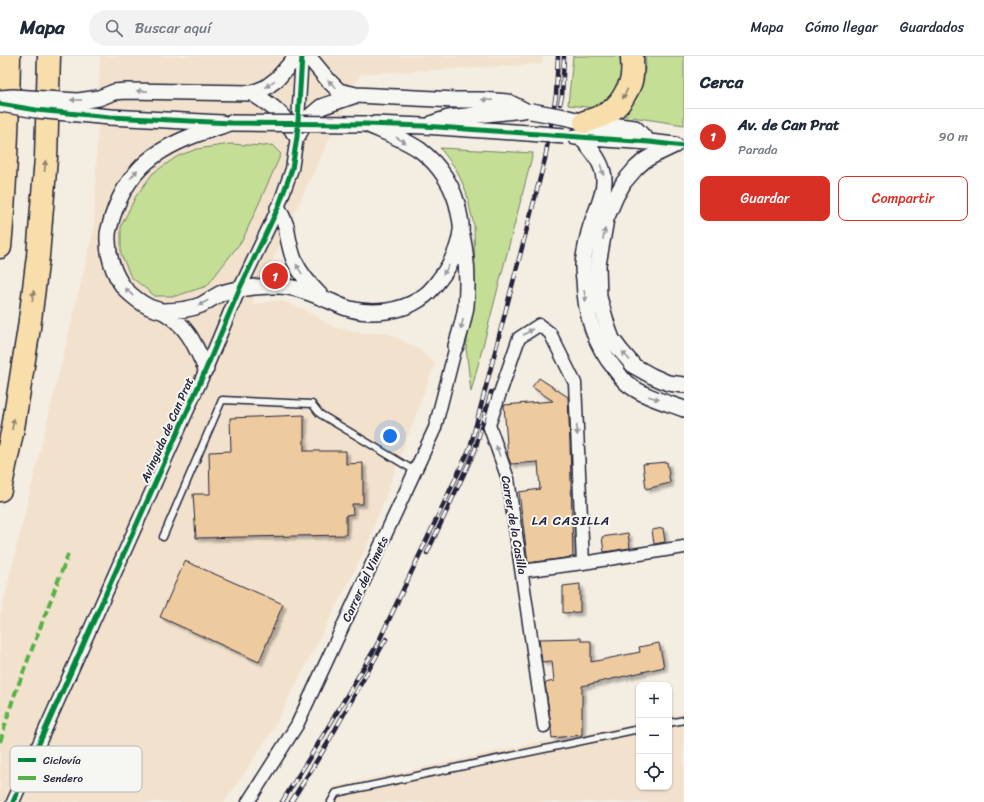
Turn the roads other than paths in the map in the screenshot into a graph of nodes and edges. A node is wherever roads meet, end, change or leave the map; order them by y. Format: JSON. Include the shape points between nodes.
{"nodes":[{"id":1,"x":9,"y":56,"type":"edge"},
{"id":2,"x":49,"y":56,"type":"edge"},
{"id":3,"x":297,"y":56,"type":"edge"},
{"id":4,"x":302,"y":56,"type":"edge"},
{"id":5,"x":308,"y":56,"type":"edge"},
{"id":6,"x":632,"y":56,"type":"edge"},
{"id":7,"x":252,"y":93,"type":"junction"},
{"id":8,"x":356,"y":95,"type":"junction"},
{"id":9,"x":0,"y":98,"type":"edge"},
{"id":10,"x":0,"y":104,"type":"edge"},
{"id":11,"x":527,"y":110,"type":"junction"},
{"id":12,"x":231,"y":123,"type":"junction"},
{"id":13,"x":366,"y":124,"type":"junction"},
{"id":14,"x":424,"y":126,"type":"junction"},
{"id":15,"x":577,"y":126,"type":"junction"},
{"id":16,"x":296,"y":138,"type":"junction"},
{"id":17,"x":680,"y":146,"type":"edge"},
{"id":18,"x":278,"y":208,"type":"junction"},
{"id":19,"x":462,"y":230,"type":"junction"},
{"id":20,"x":0,"y":247,"type":"edge"},
{"id":21,"x":239,"y":290,"type":"junction"},
{"id":22,"x":324,"y":298,"type":"junction"},
{"id":23,"x":162,"y":311,"type":"junction"},
{"id":24,"x":456,"y":346,"type":"joint"},
{"id":25,"x":206,"y":369,"type":"junction"},
{"id":26,"x":684,"y":385,"type":"edge"},
{"id":27,"x":684,"y":409,"type":"edge"},
{"id":28,"x":415,"y":471,"type":"junction"},
{"id":29,"x":0,"y":490,"type":"edge"},
{"id":30,"x":163,"y":537,"type":"dead end"},
{"id":31,"x":684,"y":547,"type":"edge"},
{"id":32,"x":583,"y":563,"type":"junction"},
{"id":33,"x":522,"y":571,"type":"junction"},
{"id":34,"x":684,"y":720,"type":"edge"},
{"id":35,"x":672,"y":722,"type":"edge"},
{"id":36,"x":544,"y":726,"type":"dead end"},
{"id":37,"x":636,"y":730,"type":"edge"},
{"id":38,"x":38,"y":746,"type":"edge"},
{"id":39,"x":17,"y":792,"type":"edge"},
{"id":40,"x":13,"y":802,"type":"edge"},
{"id":41,"x":248,"y":802,"type":"edge"},
{"id":42,"x":330,"y":802,"type":"edge"}],
"edges":[{"from":1,"to":20,"type":"highway","via":[[8,132]]},
{"from":29,"to":2,"type":"highway","one_way":true,"via":[[13,428],[38,256],[46,158]]},
{"from":3,"to":7,"type":"street","one_way":true,"via":[[277,79]]},
{"from":4,"to":16,"type":"street","name":"Avinguda de Can Prat"},
{"from":8,"to":5,"type":"street","one_way":true,"via":[[339,91]]},
{"from":6,"to":15,"type":"highway","one_way":true,"via":[[632,75],[623,99],[606,114]]},
{"from":7,"to":9,"type":"street","one_way":true,"bridge":true,"via":[[126,91],[78,101]]},
{"from":7,"to":16,"type":"street","via":[[278,110]]},
{"from":11,"to":8,"type":"street","one_way":true,"via":[[502,101]]},
{"from":8,"to":16,"type":"street","via":[[321,107],[307,119]]},
{"from":10,"to":12,"type":"street","bridge":true,"via":[[110,117]]},
{"from":11,"to":14,"type":"street","via":[[448,118]]},
{"from":11,"to":15,"type":"street","bridge":true},
{"from":12,"to":13,"type":"street","bridge":true},
{"from":23,"to":12,"type":"street","one_way":true,"via":[[136,299],[117,277],[110,262],[108,234],[118,201],[138,168],[154,156],[186,138]]},
{"from":13,"to":14,"type":"street"},
{"from":13,"to":19,"type":"street","one_way":true,"via":[[420,150],[434,162],[452,190]]},
{"from":14,"to":15,"type":"street","bridge":true,"via":[[564,136]]},
{"from":15,"to":17,"type":"street","via":[[635,128],[649,142]]},
{"from":15,"to":27,"type":"street","one_way":true,"via":[[603,171],[604,182],[602,197],[588,235],[583,264],[584,290],[594,334],[607,360],[627,384],[645,395]]},
{"from":16,"to":18,"type":"street","name":"Avinguda de Can Prat","via":[[292,169]]},
{"from":26,"to":17,"type":"street","one_way":true,"via":[[668,383],[634,366],[612,339],[599,297],[598,265],[606,219],[624,182],[645,160]]},
{"from":18,"to":21,"type":"street","name":"Avinguda de Can Prat"},
{"from":22,"to":18,"type":"street","one_way":true,"via":[[310,284],[295,262]]},
{"from":19,"to":22,"type":"street","one_way":true,"via":[[455,255],[446,272],[420,299],[392,310],[364,312]]},
{"from":19,"to":24,"type":"street","one_way":true,"via":[[466,251],[466,307]]},
{"from":21,"to":22,"type":"street","via":[[285,286]]},
{"from":21,"to":23,"type":"street","one_way":true,"via":[[223,293],[191,308]]},
{"from":21,"to":25,"type":"street","name":"Avinguda de Can Prat"},
{"from":23,"to":25,"type":"street","via":[[184,328],[196,346]]},
{"from":24,"to":28,"type":"street","name":"Carrer del Vimets","via":[[435,428]]},
{"from":25,"to":38,"type":"street","name":"Avinguda de Can Prat"},
{"from":28,"to":30,"type":"lane","via":[[320,414],[312,404],[222,400]]},
{"from":28,"to":41,"type":"street","name":"Carrer del Vimets","via":[[297,725]]},
{"from":31,"to":32,"type":"street"},
{"from":32,"to":33,"type":"street"},
{"from":33,"to":32,"type":"street","name":"Carrer de la Casilla","one_way":true,"via":[[508,479],[489,425],[519,338],[539,325],[550,333],[575,384]]},
{"from":33,"to":36,"type":"street","name":"Carrer de la Casilla"},
{"from":34,"to":35,"type":"lane"},
{"from":37,"to":42,"type":"lane","via":[[336,793]]},
{"from":39,"to":40,"type":"street","name":"Avinguda de Can Prat"}]}
